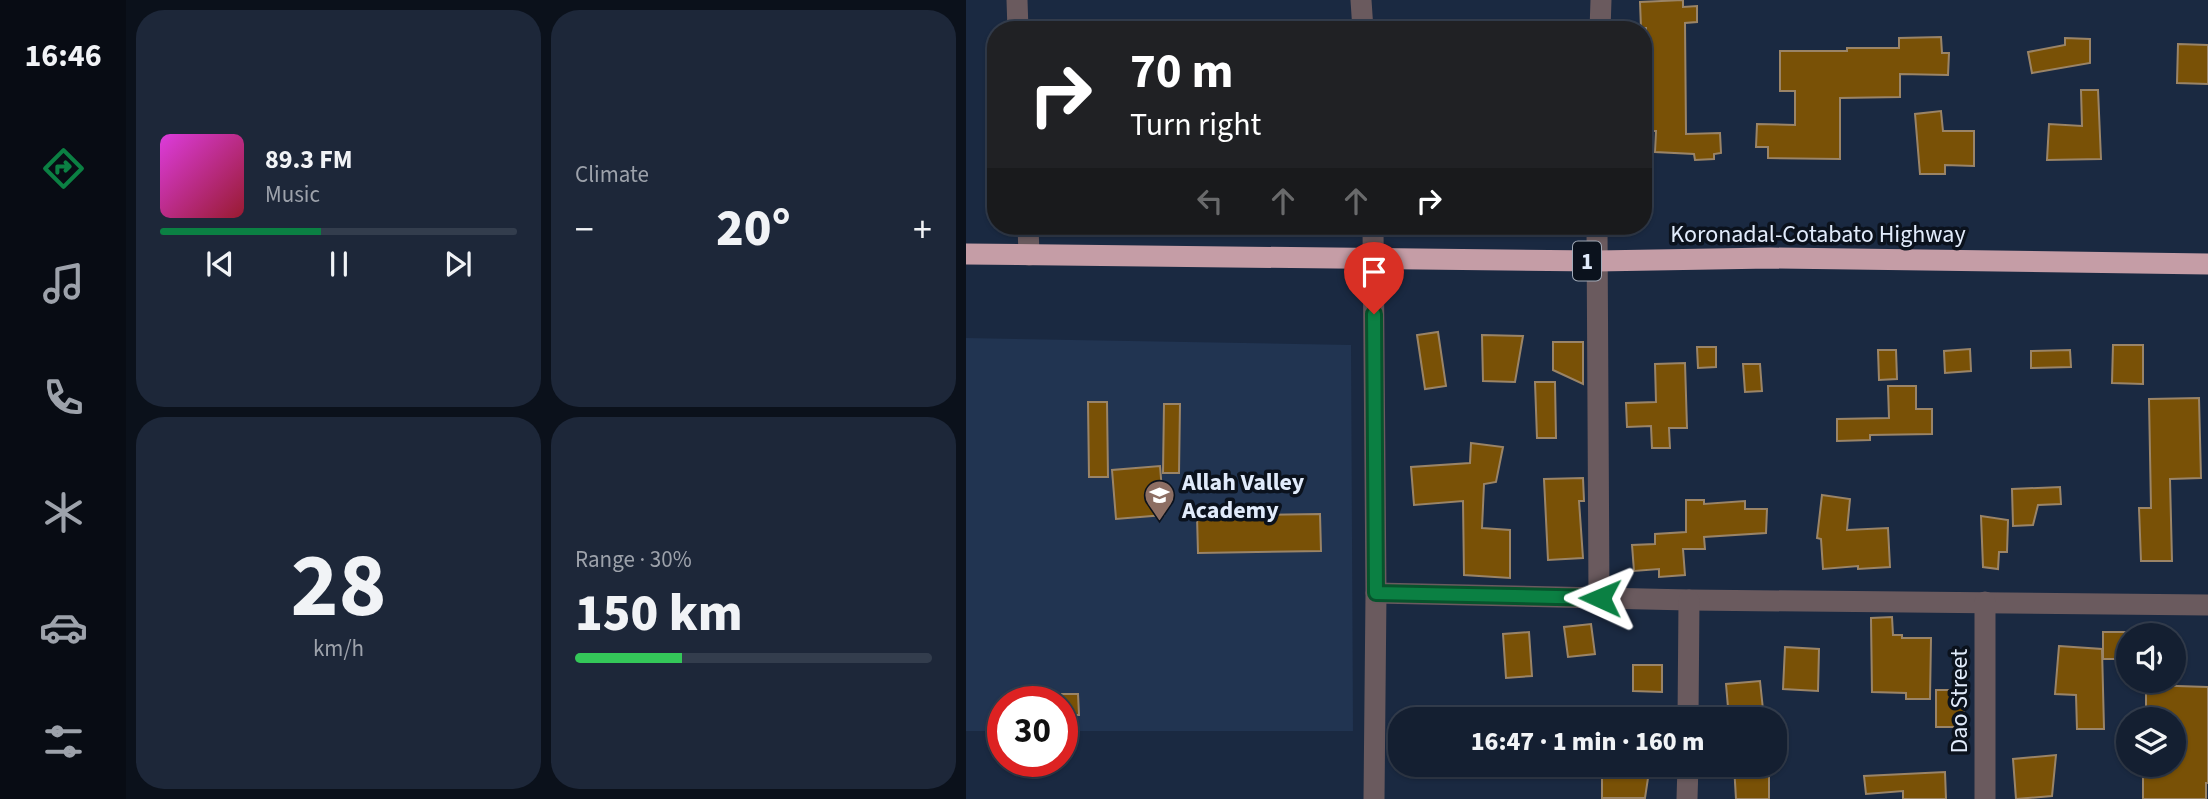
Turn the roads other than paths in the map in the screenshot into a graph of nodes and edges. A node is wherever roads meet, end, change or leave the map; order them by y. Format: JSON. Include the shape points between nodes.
{"nodes":[{"id":1,"x":1017,"y":0,"type":"edge"},
{"id":2,"x":1361,"y":0,"type":"edge"},
{"id":3,"x":1601,"y":0,"type":"edge"},
{"id":4,"x":1018,"y":21,"type":"edge"},
{"id":5,"x":1362,"y":21,"type":"edge"},
{"id":6,"x":1600,"y":21,"type":"edge"},
{"id":7,"x":1028,"y":235,"type":"edge"},
{"id":8,"x":1373,"y":235,"type":"edge"},
{"id":9,"x":1597,"y":235,"type":"edge"},
{"id":10,"x":966,"y":254,"type":"edge"},
{"id":11,"x":1029,"y":255,"type":"junction"},
{"id":12,"x":1374,"y":258,"type":"junction"},
{"id":13,"x":1597,"y":261,"type":"junction"},
{"id":14,"x":2208,"y":264,"type":"edge"},
{"id":15,"x":1376,"y":593,"type":"junction"},
{"id":16,"x":1600,"y":598,"type":"junction"},
{"id":17,"x":1689,"y":600,"type":"junction"},
{"id":18,"x":1985,"y":602,"type":"junction"},
{"id":19,"x":2208,"y":605,"type":"edge"},
{"id":20,"x":1688,"y":707,"type":"edge"},
{"id":21,"x":1688,"y":777,"type":"edge"},
{"id":22,"x":1374,"y":799,"type":"edge"},
{"id":23,"x":1687,"y":799,"type":"edge"},
{"id":24,"x":1986,"y":799,"type":"edge"}],
"edges":[{"from":1,"to":4,"type":"street"},
{"from":2,"to":5,"type":"street"},
{"from":3,"to":6,"type":"street"},
{"from":7,"to":11,"type":"street"},
{"from":8,"to":12,"type":"street"},
{"from":9,"to":13,"type":"street"},
{"from":10,"to":11,"type":"highway","name":"Koronadal-Cotabato Highway","number":"1"},
{"from":11,"to":12,"type":"highway","name":"Koronadal-Cotabato Highway","number":"1"},
{"from":12,"to":13,"type":"highway","name":"Koronadal-Cotabato Highway","number":"1"},
{"from":12,"to":15,"type":"street"},
{"from":13,"to":14,"type":"highway","name":"Koronadal-Cotabato Highway","number":"1","via":[[1770,258]]},
{"from":13,"to":16,"type":"street"},
{"from":15,"to":16,"type":"street"},
{"from":15,"to":22,"type":"street"},
{"from":16,"to":17,"type":"street"},
{"from":17,"to":18,"type":"street"},
{"from":17,"to":20,"type":"street"},
{"from":18,"to":19,"type":"street"},
{"from":18,"to":24,"type":"street","name":"Dao Street"},
{"from":21,"to":23,"type":"street"}]}
